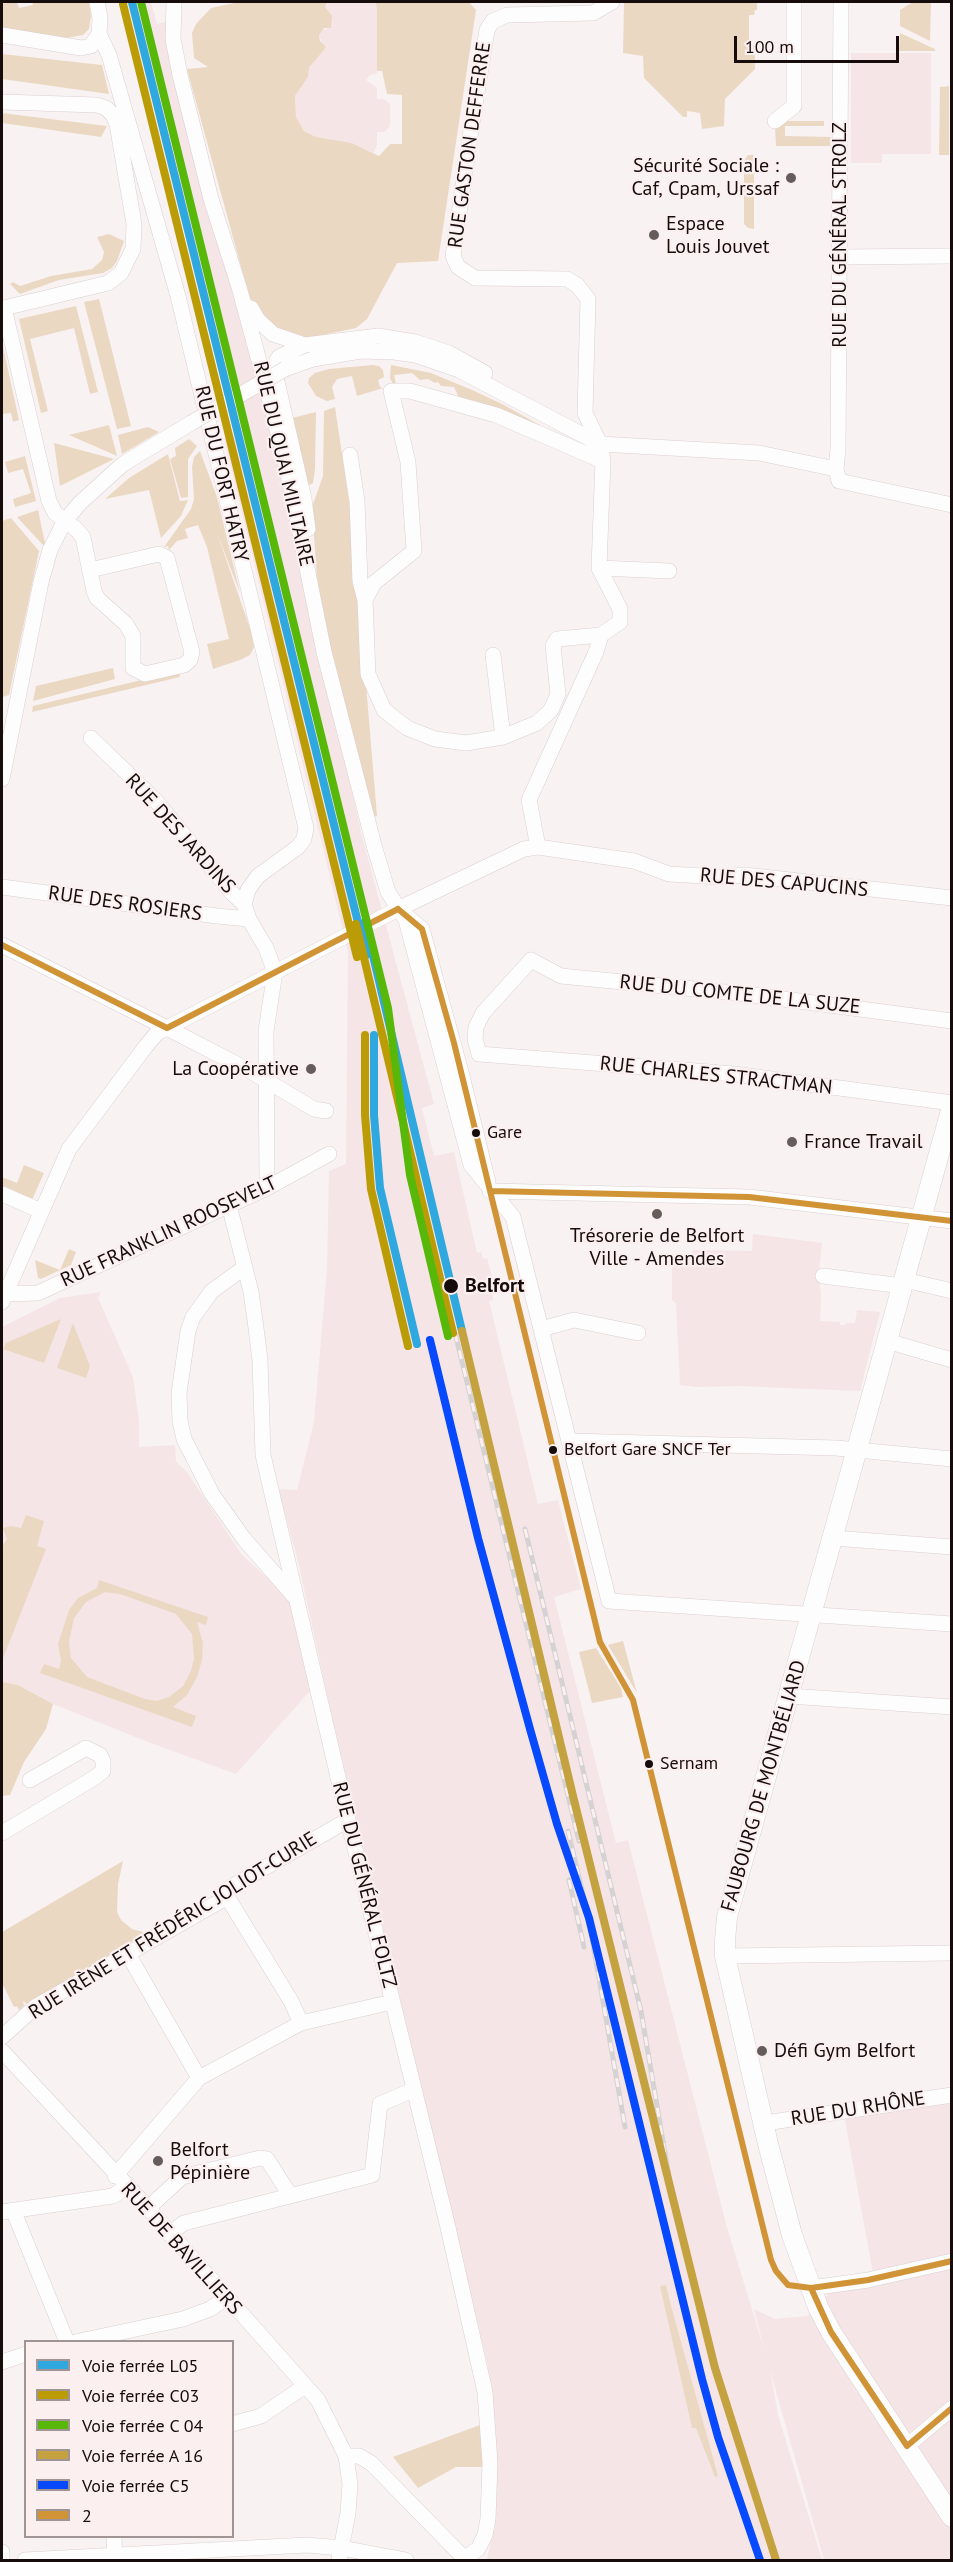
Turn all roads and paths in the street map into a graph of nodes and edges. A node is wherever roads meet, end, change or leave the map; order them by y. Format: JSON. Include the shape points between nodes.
{"nodes":[{"id":1,"x":97,"y":2,"type":"edge"},
{"id":2,"x":174,"y":2,"type":"edge"},
{"id":3,"x":794,"y":2,"type":"edge"},
{"id":4,"x":841,"y":2,"type":"edge"},
{"id":5,"x":605,"y":4,"type":"edge"},
{"id":6,"x":99,"y":34,"type":"junction"},
{"id":7,"x":2,"y":35,"type":"edge"},
{"id":8,"x":2,"y":102,"type":"edge"},
{"id":9,"x":775,"y":121,"type":"dead end"},
{"id":10,"x":951,"y":256,"type":"edge"},
{"id":11,"x":840,"y":257,"type":"junction"},
{"id":12,"x":239,"y":287,"type":"junction"},
{"id":13,"x":304,"y":345,"type":"junction"},
{"id":14,"x":531,"y":407,"type":"junction"},
{"id":15,"x":600,"y":444,"type":"junction"},
{"id":16,"x":350,"y":455,"type":"dead end"},
{"id":17,"x":603,"y":461,"type":"junction"},
{"id":18,"x":838,"y":475,"type":"junction"},
{"id":19,"x":951,"y":505,"type":"edge"},
{"id":20,"x":64,"y":522,"type":"junction"},
{"id":21,"x":599,"y":568,"type":"junction"},
{"id":22,"x":90,"y":570,"type":"junction"},
{"id":23,"x":669,"y":571,"type":"dead end"},
{"id":24,"x":313,"y":591,"type":"junction"},
{"id":25,"x":365,"y":600,"type":"junction"},
{"id":26,"x":601,"y":635,"type":"junction"},
{"id":27,"x":493,"y":655,"type":"dead end"},
{"id":28,"x":503,"y":737,"type":"junction"},
{"id":29,"x":91,"y":738,"type":"dead end"},
{"id":30,"x":2,"y":779,"type":"edge"},
{"id":31,"x":538,"y":847,"type":"junction"},
{"id":32,"x":2,"y":887,"type":"edge"},
{"id":33,"x":951,"y":898,"type":"edge"},
{"id":34,"x":398,"y":909,"type":"junction"},
{"id":35,"x":247,"y":911,"type":"junction"},
{"id":36,"x":2,"y":945,"type":"edge"},
{"id":37,"x":274,"y":972,"type":"junction"},
{"id":38,"x":951,"y":1020,"type":"edge"},
{"id":39,"x":167,"y":1028,"type":"junction"},
{"id":40,"x":479,"y":1054,"type":"joint"},
{"id":41,"x":267,"y":1081,"type":"junction"},
{"id":42,"x":951,"y":1105,"type":"edge"},
{"id":43,"x":326,"y":1111,"type":"dead end"},
{"id":44,"x":329,"y":1154,"type":"dead end"},
{"id":45,"x":945,"y":1157,"type":"edge"},
{"id":46,"x":267,"y":1188,"type":"junction"},
{"id":47,"x":490,"y":1191,"type":"junction"},
{"id":48,"x":2,"y":1194,"type":"edge"},
{"id":49,"x":229,"y":1204,"type":"junction"},
{"id":50,"x":41,"y":1211,"type":"junction"},
{"id":51,"x":922,"y":1219,"type":"junction"},
{"id":52,"x":951,"y":1221,"type":"edge"},
{"id":53,"x":245,"y":1267,"type":"junction"},
{"id":54,"x":823,"y":1276,"type":"dead end"},
{"id":55,"x":904,"y":1283,"type":"junction"},
{"id":56,"x":951,"y":1291,"type":"edge"},
{"id":57,"x":3,"y":1298,"type":"edge"},
{"id":58,"x":541,"y":1329,"type":"junction"},
{"id":59,"x":638,"y":1333,"type":"dead end"},
{"id":60,"x":887,"y":1341,"type":"junction"},
{"id":61,"x":951,"y":1360,"type":"edge"},
{"id":62,"x":569,"y":1441,"type":"junction"},
{"id":63,"x":855,"y":1450,"type":"junction"},
{"id":64,"x":951,"y":1459,"type":"edge"},
{"id":65,"x":833,"y":1538,"type":"junction"},
{"id":66,"x":951,"y":1547,"type":"edge"},
{"id":67,"x":298,"y":1603,"type":"junction"},
{"id":68,"x":811,"y":1616,"type":"junction"},
{"id":69,"x":951,"y":1624,"type":"edge"},
{"id":70,"x":789,"y":1696,"type":"junction"},
{"id":71,"x":951,"y":1707,"type":"edge"},
{"id":72,"x":30,"y":1780,"type":"dead end"},
{"id":73,"x":348,"y":1820,"type":"junction"},
{"id":74,"x":2,"y":1833,"type":"edge"},
{"id":75,"x":226,"y":1895,"type":"junction"},
{"id":76,"x":951,"y":1953,"type":"edge"},
{"id":77,"x":128,"y":1954,"type":"junction"},
{"id":78,"x":725,"y":1956,"type":"junction"},
{"id":79,"x":392,"y":2002,"type":"junction"},
{"id":80,"x":301,"y":2023,"type":"junction"},
{"id":81,"x":2,"y":2037,"type":"edge"},
{"id":82,"x":2,"y":2052,"type":"edge"},
{"id":83,"x":200,"y":2078,"type":"junction"},
{"id":84,"x":413,"y":2090,"type":"junction"},
{"id":85,"x":951,"y":2095,"type":"edge"},
{"id":86,"x":765,"y":2123,"type":"junction"},
{"id":87,"x":116,"y":2176,"type":"junction"},
{"id":88,"x":126,"y":2187,"type":"junction"},
{"id":89,"x":290,"y":2195,"type":"junction"},
{"id":90,"x":147,"y":2208,"type":"junction"},
{"id":91,"x":7,"y":2211,"type":"edge"},
{"id":92,"x":169,"y":2234,"type":"junction"},
{"id":93,"x":951,"y":2261,"type":"edge"},
{"id":94,"x":811,"y":2288,"type":"junction"},
{"id":95,"x":226,"y":2298,"type":"junction"},
{"id":96,"x":66,"y":2340,"type":"edge"},
{"id":97,"x":84,"y":2340,"type":"edge"},
{"id":98,"x":24,"y":2355,"type":"edge"},
{"id":99,"x":2,"y":2362,"type":"edge"},
{"id":100,"x":305,"y":2386,"type":"junction"},
{"id":101,"x":951,"y":2408,"type":"edge"},
{"id":102,"x":234,"y":2423,"type":"edge"},
{"id":103,"x":907,"y":2446,"type":"junction"},
{"id":104,"x":346,"y":2456,"type":"junction"},
{"id":105,"x":951,"y":2517,"type":"edge"},
{"id":106,"x":114,"y":2538,"type":"edge"},
{"id":107,"x":2,"y":2552,"type":"edge"},
{"id":108,"x":340,"y":2554,"type":"edge"},
{"id":109,"x":115,"y":2558,"type":"edge"},
{"id":110,"x":2,"y":2560,"type":"edge"},
{"id":111,"x":25,"y":2560,"type":"edge"},
{"id":112,"x":406,"y":2560,"type":"edge"},
{"id":113,"x":464,"y":2560,"type":"edge"}],
"edges":[{"from":1,"to":6,"type":"street"},
{"from":2,"to":12,"type":"street","name":"RUE DU QUAI MILITAIRE","via":[[176,58],[211,199]]},
{"from":3,"to":9,"type":"street","via":[[794,106]]},
{"from":4,"to":11,"type":"street","name":"RUE DU GÉNÉRAL STROLZ"},
{"from":5,"to":15,"type":"street","name":"RUE GASTON DEFFERRE","via":[[593,13],[507,15],[493,21],[487,30],[453,256],[458,267],[475,278],[567,279],[588,299],[585,413]]},
{"from":6,"to":7,"type":"street","via":[[91,46],[81,48]]},
{"from":6,"to":35,"type":"street","name":"RUE DU FORT HATRY","via":[[110,55],[178,296],[306,828],[298,847],[258,876],[248,890]]},
{"from":8,"to":20,"type":"street","via":[[106,108],[117,124],[134,224],[133,249],[116,279],[4,308],[50,501]]},
{"from":10,"to":11,"type":"street"},
{"from":11,"to":18,"type":"street","name":"RUE DU GÉNÉRAL STROLZ"},
{"from":12,"to":13,"type":"street","via":[[265,329],[280,339]]},
{"from":12,"to":24,"type":"street","name":"RUE DU QUAI MILITAIRE","via":[[284,458]]},
{"from":13,"to":14,"type":"street","via":[[378,336],[415,342],[467,362]]},
{"from":13,"to":24,"type":"street","via":[[279,357],[275,373],[304,499]]},
{"from":14,"to":15,"type":"street"},
{"from":14,"to":20,"type":"street","bridge":true,"via":[[431,359],[394,352],[346,352],[313,359],[285,369],[123,464]]},
{"from":15,"to":17,"type":"street"},
{"from":15,"to":18,"type":"street","via":[[759,453]]},
{"from":16,"to":25,"type":"street","via":[[357,501],[360,581]]},
{"from":17,"to":21,"type":"street"},
{"from":17,"to":25,"type":"street","via":[[496,415],[410,391],[391,391],[408,462],[414,551],[374,584]]},
{"from":18,"to":19,"type":"street"},
{"from":20,"to":22,"type":"street","via":[[83,537]]},
{"from":20,"to":30,"type":"street","via":[[50,550],[41,582]]},
{"from":21,"to":23,"type":"street"},
{"from":21,"to":26,"type":"street","via":[[620,609],[620,622]]},
{"from":22,"to":22,"type":"street","via":[[159,554],[167,558],[192,652],[190,660],[145,674],[133,668],[133,636],[126,624],[97,598]]},
{"from":24,"to":34,"type":"street","name":"RUE DU QUAI MILITAIRE","via":[[324,652],[375,849],[388,892]]},
{"from":25,"to":28,"type":"street","via":[[368,674],[384,710],[407,728],[435,739],[466,743]]},
{"from":26,"to":28,"type":"street","via":[[557,639],[553,646],[558,694],[551,710],[537,723]]},
{"from":26,"to":31,"type":"street","via":[[529,800]]},
{"from":27,"to":28,"type":"street"},
{"from":29,"to":35,"type":"street","name":"RUE DES JARDINS","via":[[156,801]]},
{"from":31,"to":33,"type":"street","name":"RUE DES CAPUCINS","via":[[634,861],[669,874],[745,875]]},
{"from":31,"to":34,"type":"street","via":[[524,849]]},
{"from":32,"to":35,"type":"street","name":"RUE DES ROSIERS","via":[[217,916]]},
{"from":34,"to":37,"type":"street"},
{"from":34,"to":47,"type":"street","via":[[422,929]]},
{"from":35,"to":37,"type":"street"},
{"from":36,"to":39,"type":"street"},
{"from":37,"to":39,"type":"street"},
{"from":37,"to":41,"type":"street","via":[[266,1031]]},
{"from":38,"to":40,"type":"street","name":"RUE DU COMTE DE LA SUZE","via":[[561,976],[531,960],[483,1013],[475,1038]]},
{"from":39,"to":41,"type":"street"},
{"from":39,"to":50,"type":"street","via":[[146,1046],[73,1142]]},
{"from":40,"to":42,"type":"street","name":"RUE CHARLES STRACTMAN","via":[[734,1074]]},
{"from":41,"to":43,"type":"street","via":[[314,1109]]},
{"from":41,"to":46,"type":"street"},
{"from":42,"to":45,"type":"main road","name":"FAUBOURG DE MONTBÉLIARD"},
{"from":44,"to":46,"type":"street","name":"RUE FRANKLIN ROOSEVELT"},
{"from":45,"to":51,"type":"main road","name":"FAUBOURG DE MONTBÉLIARD"},
{"from":46,"to":49,"type":"street","name":"RUE FRANKLIN ROOSEVELT"},
{"from":47,"to":51,"type":"street","via":[[749,1197]]},
{"from":47,"to":58,"type":"street","via":[[513,1217]]},
{"from":48,"to":50,"type":"street"},
{"from":49,"to":53,"type":"street","name":"RUE DU GÉNÉRAL FOLTZ"},
{"from":49,"to":57,"type":"street","name":"RUE FRANKLIN ROOSEVELT","via":[[38,1293]]},
{"from":50,"to":57,"type":"street"},
{"from":51,"to":52,"type":"street"},
{"from":51,"to":55,"type":"main road","name":"FAUBOURG DE MONTBÉLIARD"},
{"from":53,"to":67,"type":"street","name":"RUE DU GÉNÉRAL FOLTZ","via":[[260,1360],[263,1455]]},
{"from":53,"to":67,"type":"street","via":[[212,1292],[193,1317],[178,1394],[180,1421],[184,1439],[212,1494]]},
{"from":54,"to":55,"type":"street"},
{"from":55,"to":56,"type":"street"},
{"from":55,"to":60,"type":"main road","name":"FAUBOURG DE MONTBÉLIARD"},
{"from":58,"to":59,"type":"street","via":[[574,1320]]},
{"from":58,"to":62,"type":"street"},
{"from":60,"to":61,"type":"street"},
{"from":60,"to":63,"type":"main road","name":"FAUBOURG DE MONTBÉLIARD"},
{"from":62,"to":63,"type":"street"},
{"from":62,"to":68,"type":"street","via":[[609,1601]]},
{"from":63,"to":64,"type":"street"},
{"from":63,"to":65,"type":"main road","name":"FAUBOURG DE MONTBÉLIARD"},
{"from":65,"to":66,"type":"street"},
{"from":65,"to":68,"type":"main road","name":"FAUBOURG DE MONTBÉLIARD"},
{"from":67,"to":73,"type":"street","name":"RUE DU GÉNÉRAL FOLTZ"},
{"from":68,"to":69,"type":"street"},
{"from":68,"to":70,"type":"main road","name":"FAUBOURG DE MONTBÉLIARD"},
{"from":70,"to":71,"type":"street"},
{"from":70,"to":78,"type":"main road","name":"FAUBOURG DE MONTBÉLIARD","via":[[727,1917]]},
{"from":72,"to":74,"type":"street","via":[[86,1748],[103,1761],[103,1771],[94,1778]]},
{"from":73,"to":75,"type":"street","name":"RUE IRÈNE ET FRÉDÉRIC JOLIOT-CURIE","via":[[231,1887]]},
{"from":73,"to":79,"type":"street","name":"RUE DU GÉNÉRAL FOLTZ"},
{"from":75,"to":77,"type":"street","name":"RUE IRÈNE ET FRÉDÉRIC JOLIOT-CURIE"},
{"from":75,"to":80,"type":"street"},
{"from":76,"to":78,"type":"street"},
{"from":77,"to":81,"type":"street","name":"RUE IRÈNE ET FRÉDÉRIC JOLIOT-CURIE","via":[[35,2007]]},
{"from":77,"to":83,"type":"street"},
{"from":78,"to":86,"type":"main road","name":"FAUBOURG DE MONTBÉLIARD"},
{"from":79,"to":80,"type":"street"},
{"from":79,"to":84,"type":"street","name":"RUE DU GÉNÉRAL FOLTZ"},
{"from":80,"to":83,"type":"street"},
{"from":82,"to":87,"type":"street","name":"RUE DE BAVILLIERS"},
{"from":83,"to":87,"type":"street"},
{"from":84,"to":89,"type":"street","via":[[380,2104],[372,2175]]},
{"from":84,"to":113,"type":"street","name":"RUE DU GÉNÉRAL FOLTZ","via":[[485,2392],[488,2520],[478,2549]]},
{"from":85,"to":86,"type":"street","name":"RUE DU RHÔNE"},
{"from":86,"to":94,"type":"main road","name":"FAUBOURG DE MONTBÉLIARD","via":[[792,2235]]},
{"from":87,"to":88,"type":"street","name":"RUE DE BAVILLIERS"},
{"from":88,"to":90,"type":"street","name":"RUE DE BAVILLIERS"},
{"from":88,"to":91,"type":"street","via":[[113,2196]]},
{"from":89,"to":90,"type":"street","via":[[267,2159],[260,2158],[182,2177]]},
{"from":89,"to":92,"type":"street","via":[[184,2223]]},
{"from":90,"to":92,"type":"street","name":"RUE DE BAVILLIERS"},
{"from":91,"to":96,"type":"street"},
{"from":92,"to":95,"type":"street","name":"RUE DE BAVILLIERS"},
{"from":93,"to":94,"type":"street"},
{"from":94,"to":103,"type":"main road","name":"FAUBOURG DE MONTBÉLIARD","via":[[831,2332]]},
{"from":95,"to":97,"type":"street","via":[[183,2319]]},
{"from":95,"to":100,"type":"street","name":"RUE DE BAVILLIERS"},
{"from":98,"to":99,"type":"street"},
{"from":100,"to":102,"type":"street","via":[[261,2416]]},
{"from":100,"to":104,"type":"street","name":"RUE DE BAVILLIERS","via":[[327,2414]]},
{"from":101,"to":103,"type":"street"},
{"from":103,"to":105,"type":"main road","name":"FAUBOURG DE MONTBÉLIARD"},
{"from":104,"to":108,"type":"street","name":"RUE DE BAVILLIERS","via":[[350,2484]]},
{"from":104,"to":113,"type":"street","via":[[359,2456],[371,2463]]},
{"from":106,"to":109,"type":"street"},
{"from":107,"to":110,"type":"street"},
{"from":108,"to":109,"type":"street","via":[[307,2545]]},
{"from":108,"to":112,"type":"street"},
{"from":109,"to":111,"type":"street"}]}
